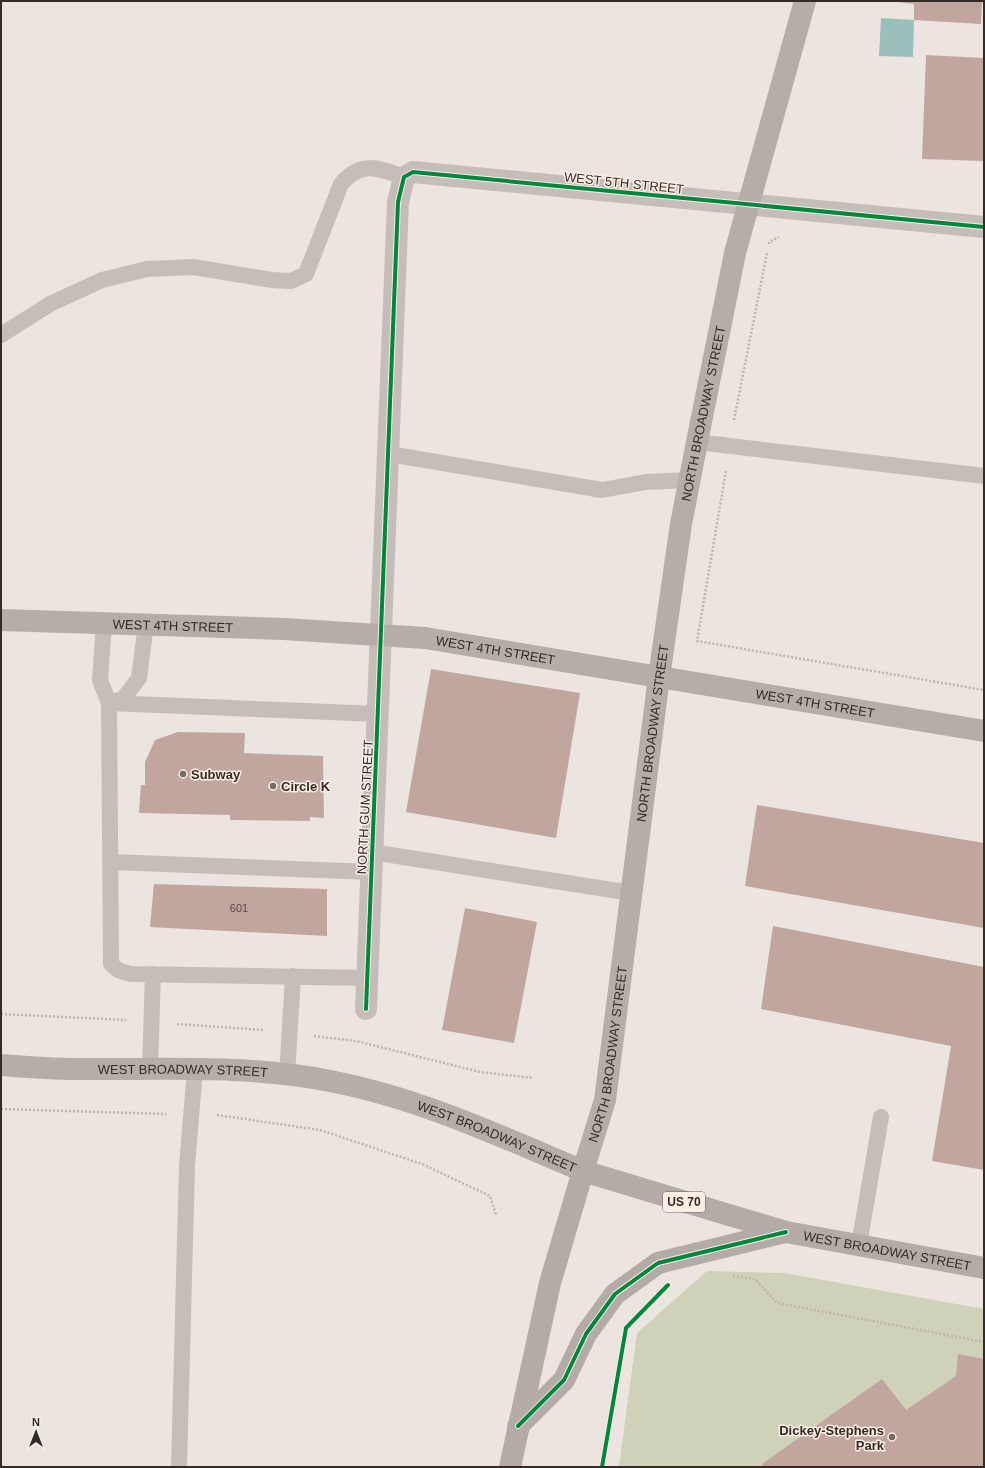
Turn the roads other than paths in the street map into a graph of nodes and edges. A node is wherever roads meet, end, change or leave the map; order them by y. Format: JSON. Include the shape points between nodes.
{"nodes":[{"id":1,"x":805,"y":1,"type":"edge"},
{"id":2,"x":404,"y":177,"type":"junction"},
{"id":3,"x":749,"y":205,"type":"junction"},
{"id":4,"x":984,"y":227,"type":"edge"},
{"id":5,"x":1,"y":335,"type":"edge"},
{"id":6,"x":696,"y":442,"type":"junction"},
{"id":7,"x":389,"y":454,"type":"junction"},
{"id":8,"x":984,"y":476,"type":"edge"},
{"id":9,"x":690,"y":480,"type":"junction"},
{"id":10,"x":1,"y":620,"type":"edge"},
{"id":11,"x":104,"y":623,"type":"junction"},
{"id":12,"x":146,"y":624,"type":"junction"},
{"id":13,"x":382,"y":634,"type":"junction"},
{"id":14,"x":659,"y":677,"type":"junction"},
{"id":15,"x":109,"y":703,"type":"junction"},
{"id":16,"x":379,"y":714,"type":"junction"},
{"id":17,"x":984,"y":731,"type":"edge"},
{"id":18,"x":110,"y":862,"type":"junction"},
{"id":19,"x":372,"y":862,"type":"junction"},
{"id":20,"x":632,"y":893,"type":"junction"},
{"id":21,"x":153,"y":974,"type":"junction"},
{"id":22,"x":293,"y":976,"type":"junction"},
{"id":23,"x":368,"y":978,"type":"junction"},
{"id":24,"x":366,"y":1009,"type":"dead end"},
{"id":25,"x":1,"y":1065,"type":"edge"},
{"id":26,"x":150,"y":1068,"type":"junction"},
{"id":27,"x":195,"y":1069,"type":"junction"},
{"id":28,"x":287,"y":1075,"type":"junction"},
{"id":29,"x":882,"y":1117,"type":"dead end"},
{"id":30,"x":583,"y":1171,"type":"junction"},
{"id":31,"x":786,"y":1232,"type":"junction"},
{"id":32,"x":860,"y":1245,"type":"junction"},
{"id":33,"x":984,"y":1268,"type":"edge"},
{"id":34,"x":518,"y":1426,"type":"junction"},
{"id":35,"x":179,"y":1467,"type":"edge"},
{"id":36,"x":510,"y":1467,"type":"edge"}],
"edges":[{"from":1,"to":3,"type":"main road","name":"NORTH BROADWAY STREET"},
{"from":2,"to":3,"type":"street","name":"WEST 5TH STREET","via":[[413,172]]},
{"from":2,"to":5,"type":"lane","via":[[376,168],[360,169],[349,174],[341,184],[306,274],[291,281],[193,267],[147,269],[102,280],[50,304]]},
{"from":2,"to":7,"type":"street","name":"NORTH GUM STREET","via":[[398,202]]},
{"from":3,"to":4,"type":"street","name":"WEST 5TH STREET"},
{"from":3,"to":6,"type":"main road","name":"NORTH BROADWAY STREET","via":[[735,253]]},
{"from":6,"to":8,"type":"lane"},
{"from":6,"to":9,"type":"main road","name":"NORTH BROADWAY STREET"},
{"from":7,"to":9,"type":"lane","via":[[602,490],[646,482]]},
{"from":7,"to":13,"type":"street","name":"NORTH GUM STREET"},
{"from":9,"to":14,"type":"main road","name":"NORTH BROADWAY STREET"},
{"from":10,"to":11,"type":"main road","name":"WEST 4TH STREET"},
{"from":11,"to":12,"type":"main road","name":"WEST 4TH STREET"},
{"from":11,"to":15,"type":"lane","via":[[100,680]]},
{"from":12,"to":13,"type":"main road","name":"WEST 4TH STREET"},
{"from":12,"to":15,"type":"lane","via":[[139,678],[123,699]]},
{"from":13,"to":14,"type":"main road","name":"WEST 4TH STREET","via":[[425,638]]},
{"from":13,"to":16,"type":"street","name":"NORTH GUM STREET"},
{"from":14,"to":17,"type":"main road","name":"WEST 4TH STREET"},
{"from":14,"to":20,"type":"main road","name":"NORTH BROADWAY STREET"},
{"from":15,"to":16,"type":"lane"},
{"from":15,"to":18,"type":"lane"},
{"from":16,"to":19,"type":"street","name":"NORTH GUM STREET"},
{"from":18,"to":19,"type":"lane"},
{"from":18,"to":21,"type":"lane","via":[[110,964],[130,974]]},
{"from":19,"to":20,"type":"lane"},
{"from":19,"to":23,"type":"street","name":"NORTH GUM STREET"},
{"from":20,"to":30,"type":"main road","name":"NORTH BROADWAY STREET","via":[[605,1100]]},
{"from":21,"to":22,"type":"lane"},
{"from":21,"to":26,"type":"lane"},
{"from":22,"to":23,"type":"lane"},
{"from":22,"to":28,"type":"lane"},
{"from":23,"to":24,"type":"street","name":"NORTH GUM STREET"},
{"from":25,"to":26,"type":"main road","name":"WEST BROADWAY STREET","via":[[76,1069]]},
{"from":26,"to":27,"type":"main road","name":"WEST BROADWAY STREET"},
{"from":27,"to":28,"type":"main road","name":"WEST BROADWAY STREET","via":[[234,1069]]},
{"from":27,"to":35,"type":"lane","via":[[187,1166]]},
{"from":28,"to":30,"type":"main road","name":"WEST BROADWAY STREET","via":[[336,1082],[411,1101]]},
{"from":29,"to":32,"type":"lane"},
{"from":30,"to":31,"type":"main road","name":"WEST BROADWAY STREET","number":"US 70"},
{"from":30,"to":34,"type":"main road","name":"NORTH BROADWAY STREET","via":[[550,1283]]},
{"from":31,"to":32,"type":"main road","name":"WEST BROADWAY STREET","number":"US 70"},
{"from":31,"to":34,"type":"main road","number":"US 70","via":[[658,1263],[615,1294],[586,1334],[564,1380]]},
{"from":32,"to":33,"type":"main road","name":"WEST BROADWAY STREET","number":"US 70"},
{"from":34,"to":36,"type":"main road","name":"NORTH BROADWAY STREET"}]}
